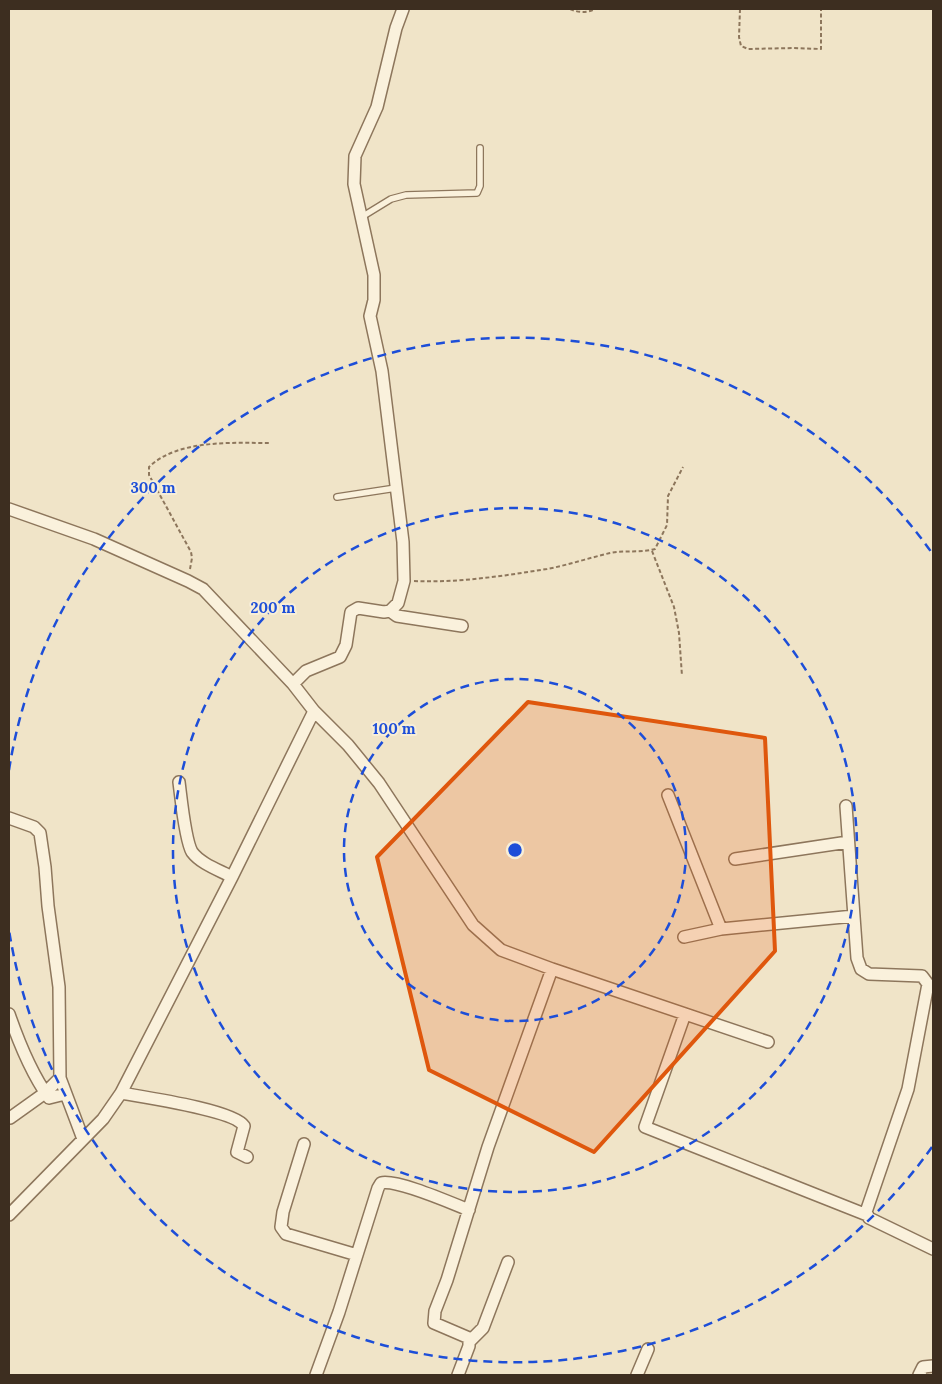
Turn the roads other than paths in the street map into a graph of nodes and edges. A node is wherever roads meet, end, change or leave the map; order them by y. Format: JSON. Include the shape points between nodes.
{"nodes":[{"id":1,"x":403,"y":9,"type":"edge"},
{"id":2,"x":480,"y":148,"type":"dead end"},
{"id":3,"x":360,"y":218,"type":"junction"},
{"id":4,"x":396,"y":488,"type":"junction"},
{"id":5,"x":337,"y":497,"type":"dead end"},
{"id":6,"x":9,"y":509,"type":"edge"},
{"id":7,"x":390,"y":610,"type":"junction"},
{"id":8,"x":462,"y":626,"type":"dead end"},
{"id":9,"x":293,"y":684,"type":"junction"},
{"id":10,"x":314,"y":711,"type":"junction"},
{"id":11,"x":179,"y":782,"type":"dead end"},
{"id":12,"x":668,"y":795,"type":"dead end"},
{"id":13,"x":846,"y":806,"type":"dead end"},
{"id":14,"x":9,"y":818,"type":"edge"},
{"id":15,"x":848,"y":842,"type":"junction"},
{"id":16,"x":734,"y":859,"type":"dead end"},
{"id":17,"x":232,"y":877,"type":"junction"},
{"id":18,"x":854,"y":916,"type":"junction"},
{"id":19,"x":721,"y":930,"type":"junction"},
{"id":20,"x":684,"y":937,"type":"dead end"},
{"id":21,"x":552,"y":969,"type":"junction"},
{"id":22,"x":9,"y":1014,"type":"edge"},
{"id":23,"x":685,"y":1014,"type":"junction"},
{"id":24,"x":768,"y":1042,"type":"dead end"},
{"id":25,"x":60,"y":1078,"type":"junction"},
{"id":26,"x":45,"y":1093,"type":"junction"},
{"id":27,"x":121,"y":1093,"type":"junction"},
{"id":28,"x":65,"y":1094,"type":"junction"},
{"id":29,"x":10,"y":1118,"type":"dead end"},
{"id":30,"x":83,"y":1139,"type":"junction"},
{"id":31,"x":304,"y":1144,"type":"dead end"},
{"id":32,"x":247,"y":1157,"type":"dead end"},
{"id":33,"x":469,"y":1210,"type":"junction"},
{"id":34,"x":867,"y":1215,"type":"junction"},
{"id":35,"x":9,"y":1216,"type":"edge"},
{"id":36,"x":933,"y":1249,"type":"edge"},
{"id":37,"x":357,"y":1255,"type":"junction"},
{"id":38,"x":508,"y":1262,"type":"dead end"},
{"id":39,"x":470,"y":1341,"type":"junction"},
{"id":40,"x":648,"y":1349,"type":"dead end"},
{"id":41,"x":933,"y":1366,"type":"edge"},
{"id":42,"x":316,"y":1375,"type":"edge"},
{"id":43,"x":458,"y":1375,"type":"edge"},
{"id":44,"x":637,"y":1375,"type":"edge"},
{"id":45,"x":919,"y":1375,"type":"edge"}],
"edges":[{"from":1,"to":3,"type":"street","via":[[377,106],[355,156],[354,184]]},
{"from":2,"to":3,"type":"lane","via":[[480,186],[477,193],[406,195],[391,199]]},
{"from":3,"to":4,"type":"street","via":[[374,275],[370,316],[382,371]]},
{"from":4,"to":5,"type":"lane"},
{"from":4,"to":7,"type":"street","via":[[404,581],[398,603]]},
{"from":6,"to":9,"type":"street","via":[[94,539],[202,589]]},
{"from":7,"to":8,"type":"street","via":[[396,616]]},
{"from":7,"to":9,"type":"street","via":[[354,609],[340,657],[306,671]]},
{"from":9,"to":10,"type":"street"},
{"from":10,"to":17,"type":"street"},
{"from":10,"to":21,"type":"street","via":[[379,783],[473,925],[501,950]]},
{"from":11,"to":17,"type":"street","via":[[192,851],[203,862]]},
{"from":12,"to":19,"type":"street"},
{"from":13,"to":15,"type":"street"},
{"from":14,"to":25,"type":"street","via":[[34,827],[40,833],[60,986]]},
{"from":15,"to":16,"type":"street"},
{"from":15,"to":18,"type":"street"},
{"from":17,"to":27,"type":"street"},
{"from":18,"to":19,"type":"street"},
{"from":18,"to":34,"type":"street","via":[[857,958],[862,969],[869,974],[922,976],[928,984],[908,1089]]},
{"from":19,"to":20,"type":"street"},
{"from":21,"to":23,"type":"street"},
{"from":21,"to":33,"type":"street","via":[[488,1147]]},
{"from":22,"to":26,"type":"street","via":[[27,1060]]},
{"from":23,"to":24,"type":"street"},
{"from":23,"to":34,"type":"street","via":[[645,1127]]},
{"from":25,"to":26,"type":"street"},
{"from":25,"to":28,"type":"street"},
{"from":26,"to":28,"type":"street","via":[[49,1098]]},
{"from":26,"to":29,"type":"street"},
{"from":27,"to":30,"type":"street","via":[[103,1119]]},
{"from":27,"to":32,"type":"street","via":[[201,1108],[239,1121],[244,1126],[237,1152]]},
{"from":28,"to":30,"type":"street"},
{"from":30,"to":35,"type":"street"},
{"from":31,"to":37,"type":"street","via":[[281,1226],[286,1234]]},
{"from":33,"to":37,"type":"street","via":[[385,1182],[378,1188]]},
{"from":33,"to":39,"type":"street","via":[[433,1320]]},
{"from":34,"to":36,"type":"street"},
{"from":37,"to":42,"type":"street"},
{"from":38,"to":39,"type":"street","via":[[483,1328]]},
{"from":39,"to":43,"type":"street"},
{"from":40,"to":44,"type":"street"},
{"from":41,"to":45,"type":"street","via":[[924,1367]]}]}
